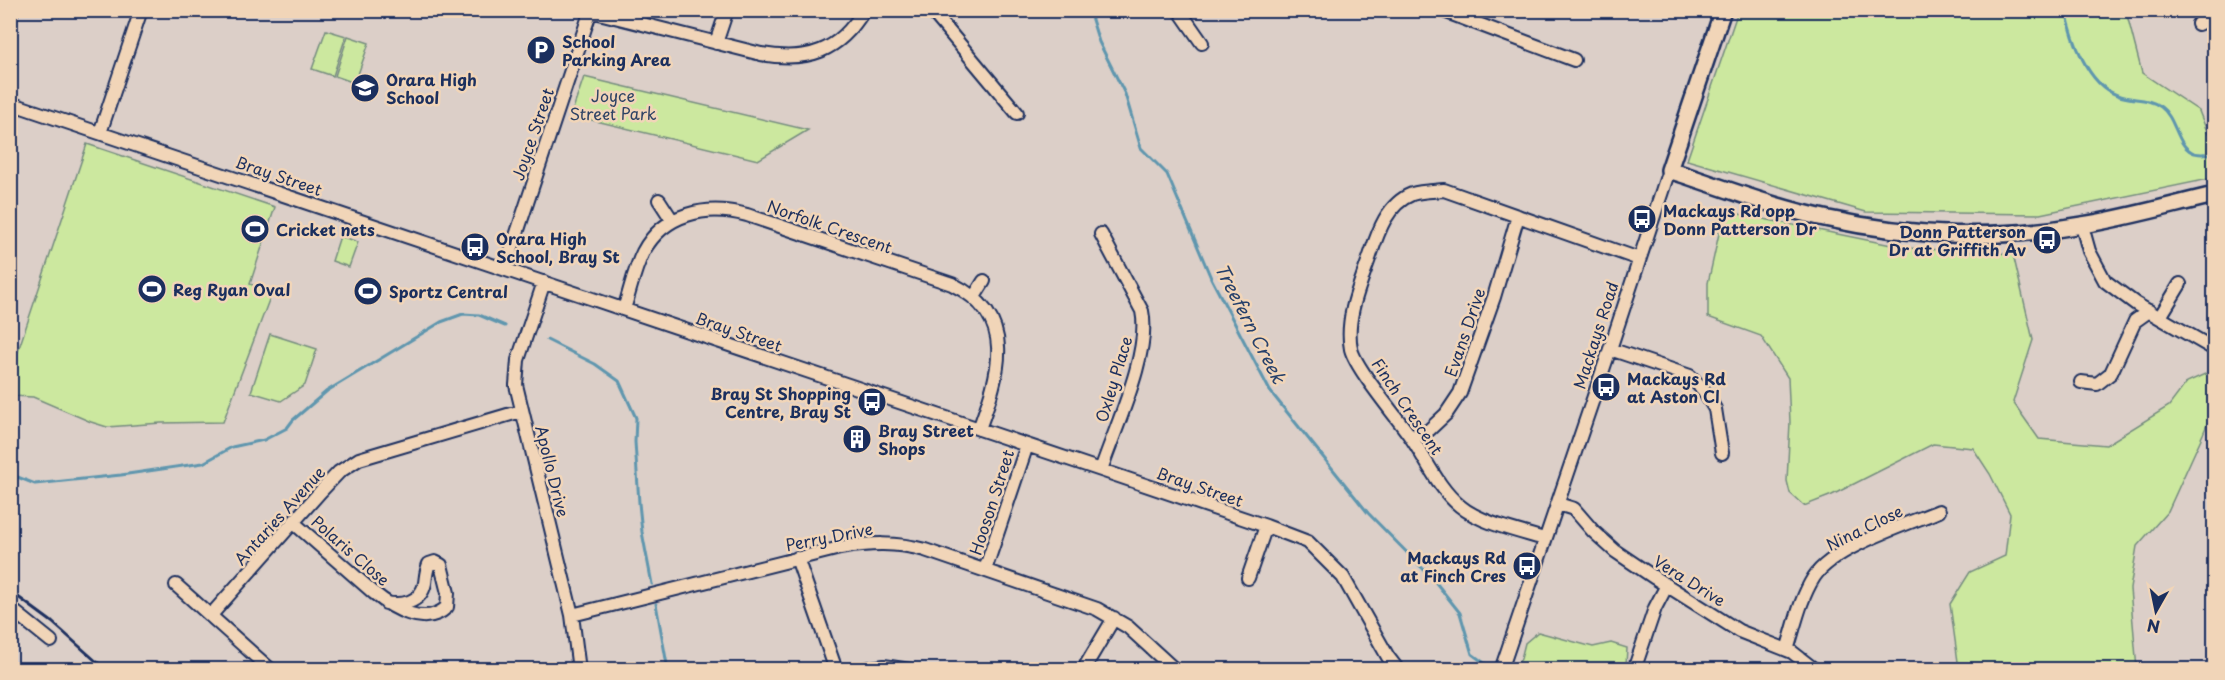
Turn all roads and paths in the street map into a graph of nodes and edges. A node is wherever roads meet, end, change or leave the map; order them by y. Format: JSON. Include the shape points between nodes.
{"nodes":[{"id":1,"x":12,"y":10,"type":"edge"},
{"id":2,"x":141,"y":10,"type":"edge"},
{"id":3,"x":726,"y":10,"type":"edge"},
{"id":4,"x":864,"y":10,"type":"edge"},
{"id":5,"x":931,"y":10,"type":"edge"},
{"id":6,"x":1179,"y":10,"type":"edge"},
{"id":7,"x":1441,"y":10,"type":"edge"},
{"id":8,"x":1723,"y":10,"type":"edge"},
{"id":9,"x":591,"y":11,"type":"edge"},
{"id":10,"x":10,"y":16,"type":"edge"},
{"id":11,"x":2214,"y":17,"type":"edge"},
{"id":12,"x":2198,"y":24,"type":"dead end"},
{"id":13,"x":716,"y":43,"type":"junction"},
{"id":14,"x":1202,"y":43,"type":"dead end"},
{"id":15,"x":1574,"y":60,"type":"dead end"},
{"id":16,"x":10,"y":103,"type":"edge"},
{"id":17,"x":1017,"y":113,"type":"dead end"},
{"id":18,"x":100,"y":133,"type":"junction"},
{"id":19,"x":1669,"y":170,"type":"junction"},
{"id":20,"x":2214,"y":195,"type":"edge"},
{"id":21,"x":659,"y":200,"type":"dead end"},
{"id":22,"x":1518,"y":216,"type":"junction"},
{"id":23,"x":672,"y":220,"type":"junction"},
{"id":24,"x":2082,"y":226,"type":"junction"},
{"id":25,"x":1101,"y":234,"type":"dead end"},
{"id":26,"x":1639,"y":259,"type":"junction"},
{"id":27,"x":505,"y":269,"type":"junction"},
{"id":28,"x":984,"y":281,"type":"dead end"},
{"id":29,"x":544,"y":282,"type":"junction"},
{"id":30,"x":2180,"y":284,"type":"dead end"},
{"id":31,"x":974,"y":297,"type":"junction"},
{"id":32,"x":624,"y":309,"type":"junction"},
{"id":33,"x":2154,"y":314,"type":"junction"},
{"id":34,"x":1610,"y":348,"type":"junction"},
{"id":35,"x":2214,"y":349,"type":"edge"},
{"id":36,"x":2081,"y":382,"type":"dead end"},
{"id":37,"x":521,"y":411,"type":"junction"},
{"id":38,"x":979,"y":429,"type":"junction"},
{"id":39,"x":1412,"y":438,"type":"junction"},
{"id":40,"x":1027,"y":445,"type":"junction"},
{"id":41,"x":1722,"y":453,"type":"dead end"},
{"id":42,"x":1101,"y":470,"type":"junction"},
{"id":43,"x":1558,"y":504,"type":"junction"},
{"id":44,"x":1939,"y":511,"type":"dead end"},
{"id":45,"x":294,"y":523,"type":"junction"},
{"id":46,"x":1266,"y":526,"type":"junction"},
{"id":47,"x":1545,"y":539,"type":"junction"},
{"id":48,"x":797,"y":558,"type":"junction"},
{"id":49,"x":986,"y":570,"type":"junction"},
{"id":50,"x":1248,"y":578,"type":"dead end"},
{"id":51,"x":176,"y":585,"type":"dead end"},
{"id":52,"x":1667,"y":585,"type":"junction"},
{"id":53,"x":386,"y":603,"type":"junction"},
{"id":54,"x":10,"y":608,"type":"edge"},
{"id":55,"x":211,"y":615,"type":"junction"},
{"id":56,"x":572,"y":615,"type":"junction"},
{"id":57,"x":1114,"y":618,"type":"junction"},
{"id":58,"x":51,"y":641,"type":"dead end"},
{"id":59,"x":1787,"y":650,"type":"junction"},
{"id":60,"x":1388,"y":657,"type":"junction"},
{"id":61,"x":1502,"y":668,"type":"edge"},
{"id":62,"x":271,"y":669,"type":"edge"},
{"id":63,"x":579,"y":669,"type":"edge"},
{"id":64,"x":836,"y":669,"type":"edge"},
{"id":65,"x":859,"y":669,"type":"edge"},
{"id":66,"x":910,"y":669,"type":"edge"},
{"id":67,"x":1086,"y":669,"type":"edge"},
{"id":68,"x":1175,"y":669,"type":"edge"},
{"id":69,"x":1380,"y":669,"type":"edge"},
{"id":70,"x":1398,"y":669,"type":"edge"},
{"id":71,"x":1634,"y":669,"type":"edge"},
{"id":72,"x":1815,"y":669,"type":"edge"}],
"edges":[{"from":1,"to":10,"type":"street"},
{"from":2,"to":18,"type":"street"},
{"from":3,"to":13,"type":"street"},
{"from":4,"to":13,"type":"street","via":[[843,39],[807,56],[783,58]]},
{"from":5,"to":17,"type":"street"},
{"from":6,"to":14,"type":"street"},
{"from":7,"to":15,"type":"street"},
{"from":8,"to":19,"type":"main road","name":"Mackays Road"},
{"from":9,"to":13,"type":"street"},
{"from":9,"to":27,"type":"street","name":"Joyce Street"},
{"from":11,"to":12,"type":"street"},
{"from":16,"to":18,"type":"street","name":"Bray Street"},
{"from":18,"to":27,"type":"street","name":"Bray Street"},
{"from":19,"to":24,"type":"main road","via":[[1787,209],[1870,227],[1997,234]]},
{"from":19,"to":26,"type":"street","name":"Mackays Road"},
{"from":20,"to":24,"type":"main road"},
{"from":21,"to":23,"type":"street"},
{"from":22,"to":26,"type":"street","name":"Finch Crescent"},
{"from":22,"to":39,"type":"street","name":"Evans Drive","via":[[1460,393],[1429,430]]},
{"from":22,"to":39,"type":"street","name":"Finch Crescent","via":[[1444,190],[1413,194],[1392,207],[1378,232],[1350,320],[1351,350]]},
{"from":23,"to":31,"type":"street","name":"Norfolk Crescent","via":[[704,210],[732,211],[952,284]]},
{"from":23,"to":32,"type":"street","name":"Norfolk Crescent","via":[[643,253]]},
{"from":24,"to":33,"type":"street","via":[[2089,251],[2105,281]]},
{"from":25,"to":42,"type":"street","name":"Oxley Place","via":[[1144,321],[1142,345],[1130,387]]},
{"from":26,"to":34,"type":"street","name":"Mackays Road"},
{"from":27,"to":29,"type":"street","name":"Bray Street"},
{"from":28,"to":31,"type":"street"},
{"from":29,"to":32,"type":"street","name":"Bray Street"},
{"from":29,"to":37,"type":"street","name":"Apollo Drive","via":[[517,367]]},
{"from":30,"to":33,"type":"street"},
{"from":31,"to":38,"type":"street","name":"Norfolk Crescent","via":[[994,329],[999,359]]},
{"from":32,"to":38,"type":"street","name":"Bray Street"},
{"from":33,"to":35,"type":"street"},
{"from":33,"to":36,"type":"street","via":[[2135,321],[2110,373],[2097,384]]},
{"from":34,"to":41,"type":"street","via":[[1690,376],[1715,409]]},
{"from":34,"to":43,"type":"street","name":"Mackays Road"},
{"from":37,"to":45,"type":"street","name":"Antaries Avenue","via":[[359,459],[339,472]]},
{"from":37,"to":56,"type":"street","name":"Apollo Drive"},
{"from":38,"to":40,"type":"street","name":"Bray Street"},
{"from":39,"to":47,"type":"street","name":"Finch Crescent","via":[[1438,481],[1462,508]]},
{"from":40,"to":42,"type":"street","name":"Bray Street"},
{"from":40,"to":49,"type":"street","name":"Hooson Street"},
{"from":42,"to":46,"type":"street","name":"Bray Street"},
{"from":43,"to":47,"type":"street","name":"Mackays Road"},
{"from":43,"to":52,"type":"street","name":"Vera Drive","via":[[1574,509],[1615,551]]},
{"from":44,"to":59,"type":"street","name":"Nina Close","via":[[1834,556],[1815,575],[1803,598]]},
{"from":45,"to":53,"type":"street","name":"Polaris Close"},
{"from":45,"to":55,"type":"street","name":"Antaries Avenue"},
{"from":46,"to":50,"type":"street"},
{"from":46,"to":60,"type":"street","name":"Bray Street","via":[[1308,542],[1343,577]]},
{"from":47,"to":61,"type":"street","name":"Mackays Road"},
{"from":48,"to":49,"type":"street","name":"Perry Drive","via":[[883,542],[904,544]]},
{"from":48,"to":56,"type":"street","name":"Perry Drive"},
{"from":48,"to":64,"type":"street"},
{"from":49,"to":57,"type":"street","name":"Perry Drive","via":[[1078,601]]},
{"from":51,"to":55,"type":"street"},
{"from":52,"to":59,"type":"street","name":"Vera Drive","via":[[1739,631]]},
{"from":52,"to":71,"type":"street","via":[[1654,608]]},
{"from":53,"to":53,"type":"street","name":"Polaris Close","via":[[416,599],[423,590],[429,564],[441,565],[449,598],[443,610],[417,615]]},
{"from":54,"to":58,"type":"street"},
{"from":55,"to":62,"type":"street"},
{"from":56,"to":63,"type":"street","name":"Apollo Drive"},
{"from":57,"to":67,"type":"street"},
{"from":57,"to":68,"type":"street","name":"Perry Drive"},
{"from":59,"to":72,"type":"street","name":"Vera Drive"},
{"from":60,"to":69,"type":"street"},
{"from":60,"to":70,"type":"street","name":"Bray Street"},
{"from":65,"to":66,"type":"street"}]}
